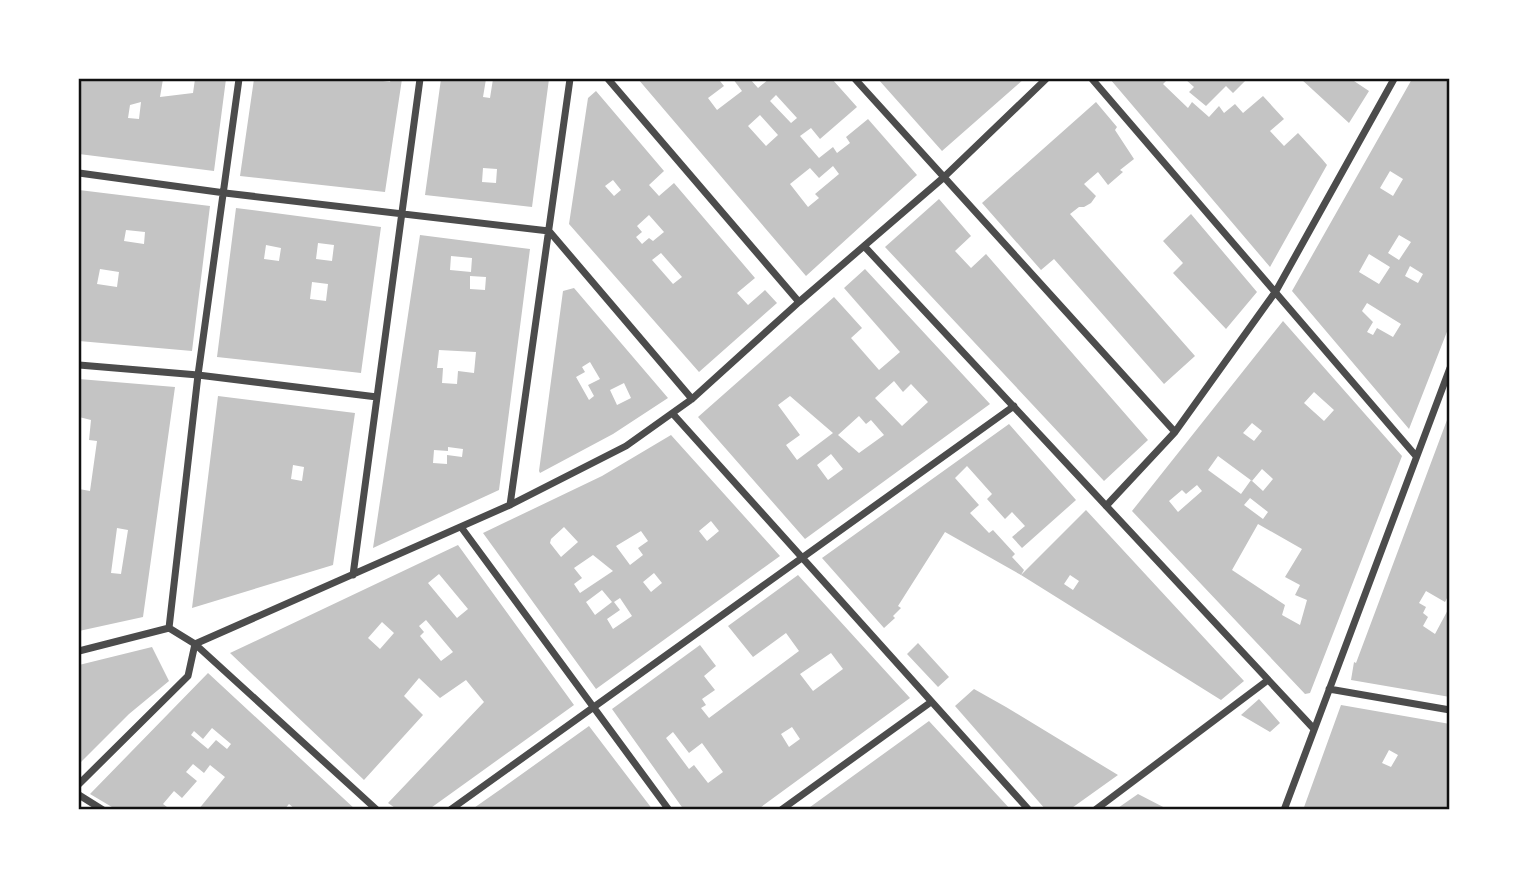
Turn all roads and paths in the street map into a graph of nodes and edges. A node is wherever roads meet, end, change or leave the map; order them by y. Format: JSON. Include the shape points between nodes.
{"nodes":[{"id":1,"x":239,"y":79,"type":"edge"},
{"id":2,"x":420,"y":79,"type":"edge"},
{"id":3,"x":570,"y":79,"type":"edge"},
{"id":4,"x":608,"y":79,"type":"edge"},
{"id":5,"x":855,"y":79,"type":"edge"},
{"id":6,"x":1046,"y":79,"type":"edge"},
{"id":7,"x":1092,"y":79,"type":"edge"},
{"id":8,"x":1394,"y":79,"type":"edge"},
{"id":9,"x":79,"y":173,"type":"edge"},
{"id":10,"x":943,"y":178,"type":"junction"},
{"id":11,"x":225,"y":193,"type":"junction"},
{"id":12,"x":402,"y":214,"type":"junction"},
{"id":13,"x":549,"y":231,"type":"junction"},
{"id":14,"x":864,"y":246,"type":"junction"},
{"id":15,"x":1276,"y":291,"type":"junction"},
{"id":16,"x":799,"y":302,"type":"junction"},
{"id":17,"x":79,"y":365,"type":"edge"},
{"id":18,"x":1450,"y":368,"type":"edge"},
{"id":19,"x":198,"y":375,"type":"junction"},
{"id":20,"x":377,"y":397,"type":"junction"},
{"id":21,"x":692,"y":399,"type":"junction"},
{"id":22,"x":1014,"y":407,"type":"junction"},
{"id":23,"x":673,"y":414,"type":"junction"},
{"id":24,"x":1175,"y":432,"type":"junction"},
{"id":25,"x":1416,"y":456,"type":"junction"},
{"id":26,"x":510,"y":505,"type":"junction"},
{"id":27,"x":1106,"y":506,"type":"junction"},
{"id":28,"x":461,"y":527,"type":"junction"},
{"id":29,"x":802,"y":558,"type":"junction"},
{"id":30,"x":353,"y":575,"type":"junction"},
{"id":31,"x":169,"y":628,"type":"junction"},
{"id":32,"x":195,"y":644,"type":"junction"},
{"id":33,"x":79,"y":651,"type":"edge"},
{"id":34,"x":1268,"y":680,"type":"junction"},
{"id":35,"x":1329,"y":689,"type":"junction"},
{"id":36,"x":931,"y":702,"type":"junction"},
{"id":37,"x":594,"y":706,"type":"junction"},
{"id":38,"x":1450,"y":709,"type":"edge"},
{"id":39,"x":1314,"y":729,"type":"junction"},
{"id":40,"x":79,"y":784,"type":"edge"},
{"id":41,"x":79,"y":795,"type":"edge"},
{"id":42,"x":103,"y":810,"type":"edge"},
{"id":43,"x":377,"y":810,"type":"edge"},
{"id":44,"x":450,"y":810,"type":"edge"},
{"id":45,"x":669,"y":810,"type":"edge"},
{"id":46,"x":781,"y":810,"type":"edge"},
{"id":47,"x":1029,"y":810,"type":"edge"},
{"id":48,"x":1095,"y":810,"type":"edge"},
{"id":49,"x":1284,"y":810,"type":"edge"}],
"edges":[{"from":1,"to":11,"type":"street"},
{"from":2,"to":12,"type":"street"},
{"from":3,"to":13,"type":"street"},
{"from":4,"to":16,"type":"street"},
{"from":5,"to":10,"type":"street"},
{"from":6,"to":10,"type":"street"},
{"from":7,"to":15,"type":"street"},
{"from":8,"to":15,"type":"street"},
{"from":9,"to":11,"type":"street"},
{"from":10,"to":14,"type":"street"},
{"from":10,"to":24,"type":"street"},
{"from":11,"to":12,"type":"street"},
{"from":11,"to":19,"type":"street"},
{"from":12,"to":13,"type":"street"},
{"from":12,"to":20,"type":"street"},
{"from":13,"to":21,"type":"street"},
{"from":13,"to":26,"type":"street"},
{"from":14,"to":16,"type":"street"},
{"from":14,"to":22,"type":"street"},
{"from":15,"to":24,"type":"street"},
{"from":15,"to":25,"type":"street"},
{"from":16,"to":21,"type":"street"},
{"from":17,"to":19,"type":"street"},
{"from":18,"to":25,"type":"street"},
{"from":19,"to":20,"type":"street"},
{"from":19,"to":31,"type":"street"},
{"from":20,"to":30,"type":"street"},
{"from":21,"to":23,"type":"street"},
{"from":22,"to":27,"type":"street"},
{"from":22,"to":29,"type":"street"},
{"from":23,"to":26,"type":"street","via":[[626,446]]},
{"from":23,"to":29,"type":"street"},
{"from":24,"to":27,"type":"street"},
{"from":25,"to":35,"type":"street"},
{"from":26,"to":28,"type":"street"},
{"from":27,"to":34,"type":"street"},
{"from":28,"to":30,"type":"street"},
{"from":28,"to":37,"type":"street"},
{"from":29,"to":36,"type":"street"},
{"from":29,"to":37,"type":"street"},
{"from":30,"to":32,"type":"street"},
{"from":31,"to":32,"type":"street"},
{"from":31,"to":33,"type":"street"},
{"from":32,"to":40,"type":"street","via":[[188,676]]},
{"from":32,"to":43,"type":"street"},
{"from":34,"to":39,"type":"street"},
{"from":34,"to":48,"type":"street"},
{"from":35,"to":38,"type":"street"},
{"from":35,"to":39,"type":"street"},
{"from":36,"to":46,"type":"street"},
{"from":36,"to":47,"type":"street"},
{"from":37,"to":44,"type":"street"},
{"from":37,"to":45,"type":"street"},
{"from":39,"to":49,"type":"street"},
{"from":41,"to":42,"type":"street"}]}
